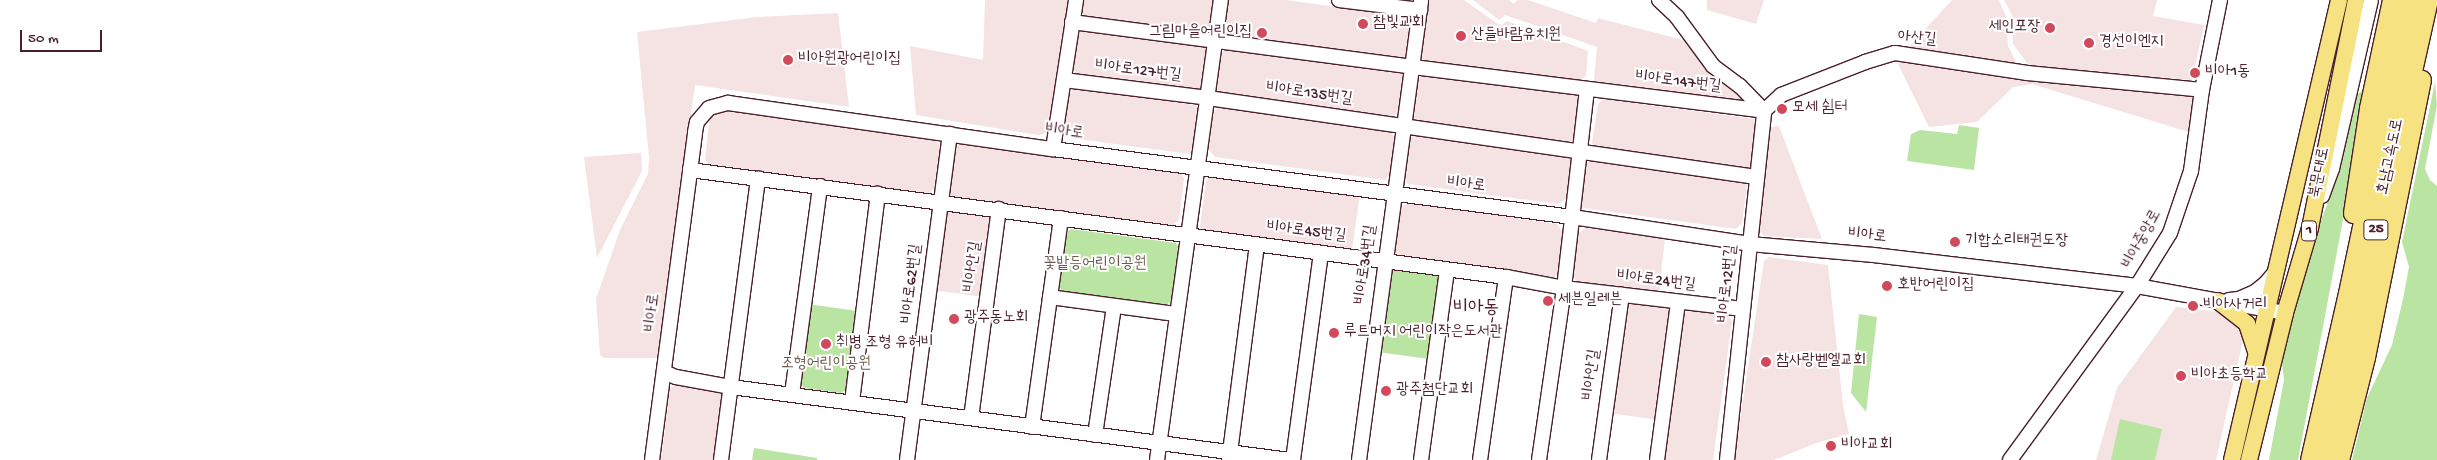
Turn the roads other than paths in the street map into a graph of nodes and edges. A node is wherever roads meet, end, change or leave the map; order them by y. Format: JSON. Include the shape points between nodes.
{"nodes":[{"id":1,"x":1076,"y":0,"type":"edge"},
{"id":2,"x":1221,"y":0,"type":"edge"},
{"id":3,"x":1339,"y":0,"type":"edge"},
{"id":4,"x":1659,"y":0,"type":"edge"},
{"id":5,"x":2220,"y":0,"type":"edge"},
{"id":6,"x":2339,"y":0,"type":"edge"},
{"id":7,"x":2356,"y":0,"type":"edge"},
{"id":8,"x":2371,"y":0,"type":"edge"},
{"id":9,"x":2392,"y":0,"type":"edge"},
{"id":10,"x":2410,"y":0,"type":"edge"},
{"id":11,"x":2429,"y":0,"type":"edge"},
{"id":12,"x":1420,"y":5,"type":"edge"},
{"id":13,"x":1072,"y":22,"type":"junction"},
{"id":14,"x":1216,"y":42,"type":"junction"},
{"id":15,"x":1413,"y":68,"type":"junction"},
{"id":16,"x":1064,"y":80,"type":"junction"},
{"id":17,"x":1587,"y":89,"type":"junction"},
{"id":18,"x":2202,"y":90,"type":"junction"},
{"id":19,"x":1208,"y":98,"type":"junction"},
{"id":20,"x":1764,"y":111,"type":"junction"},
{"id":21,"x":1405,"y":126,"type":"junction"},
{"id":22,"x":950,"y":134,"type":"junction"},
{"id":23,"x":1053,"y":149,"type":"junction"},
{"id":24,"x":1580,"y":152,"type":"junction"},
{"id":25,"x":1198,"y":167,"type":"junction"},
{"id":26,"x":690,"y":170,"type":"junction"},
{"id":27,"x":1756,"y":176,"type":"junction"},
{"id":28,"x":758,"y":178,"type":"junction"},
{"id":29,"x":820,"y":186,"type":"junction"},
{"id":30,"x":878,"y":194,"type":"junction"},
{"id":31,"x":1395,"y":194,"type":"junction"},
{"id":32,"x":940,"y":201,"type":"junction"},
{"id":33,"x":999,"y":209,"type":"junction"},
{"id":34,"x":1572,"y":217,"type":"junction"},
{"id":35,"x":1061,"y":218,"type":"junction"},
{"id":36,"x":2310,"y":228,"type":"junction"},
{"id":37,"x":1189,"y":235,"type":"junction"},
{"id":38,"x":1750,"y":244,"type":"junction"},
{"id":39,"x":1257,"y":245,"type":"junction"},
{"id":40,"x":1321,"y":253,"type":"junction"},
{"id":41,"x":1385,"y":262,"type":"junction"},
{"id":42,"x":1447,"y":270,"type":"junction"},
{"id":43,"x":2276,"y":271,"type":"junction"},
{"id":44,"x":1506,"y":278,"type":"junction"},
{"id":45,"x":2137,"y":286,"type":"junction"},
{"id":46,"x":1564,"y":288,"type":"junction"},
{"id":47,"x":2348,"y":293,"type":"junction"},
{"id":48,"x":1622,"y":295,"type":"junction"},
{"id":49,"x":1050,"y":297,"type":"junction"},
{"id":50,"x":2218,"y":301,"type":"junction"},
{"id":51,"x":1678,"y":302,"type":"junction"},
{"id":52,"x":1114,"y":306,"type":"junction"},
{"id":53,"x":1743,"y":309,"type":"junction"},
{"id":54,"x":2267,"y":309,"type":"junction"},
{"id":55,"x":2285,"y":313,"type":"junction"},
{"id":56,"x":1176,"y":314,"type":"junction"},
{"id":57,"x":2257,"y":354,"type":"junction"},
{"id":58,"x":664,"y":372,"type":"junction"},
{"id":59,"x":731,"y":386,"type":"junction"},
{"id":60,"x":792,"y":394,"type":"junction"},
{"id":61,"x":852,"y":402,"type":"junction"},
{"id":62,"x":914,"y":412,"type":"junction"},
{"id":63,"x":971,"y":418,"type":"junction"},
{"id":64,"x":1032,"y":427,"type":"junction"},
{"id":65,"x":1095,"y":435,"type":"junction"},
{"id":66,"x":1159,"y":444,"type":"junction"},
{"id":67,"x":1229,"y":456,"type":"edge"},
{"id":68,"x":652,"y":460,"type":"edge"},
{"id":69,"x":721,"y":460,"type":"edge"},
{"id":70,"x":906,"y":460,"type":"edge"},
{"id":71,"x":1157,"y":460,"type":"edge"},
{"id":72,"x":1292,"y":460,"type":"edge"},
{"id":73,"x":1359,"y":460,"type":"edge"},
{"id":74,"x":1421,"y":460,"type":"edge"},
{"id":75,"x":1480,"y":460,"type":"edge"},
{"id":76,"x":1538,"y":460,"type":"edge"},
{"id":77,"x":1599,"y":460,"type":"edge"},
{"id":78,"x":1657,"y":460,"type":"edge"},
{"id":79,"x":1727,"y":460,"type":"edge"},
{"id":80,"x":2010,"y":460,"type":"edge"},
{"id":81,"x":2232,"y":460,"type":"edge"},
{"id":82,"x":2249,"y":460,"type":"edge"},
{"id":83,"x":2310,"y":460,"type":"edge"},
{"id":84,"x":2325,"y":460,"type":"edge"},
{"id":85,"x":2339,"y":460,"type":"edge"}],
"edges":[{"from":1,"to":13,"type":"street"},
{"from":2,"to":14,"type":"street"},
{"from":3,"to":12,"type":"street"},
{"from":4,"to":20,"type":"street","via":[[1678,16],[1713,66],[1740,86]]},
{"from":5,"to":18,"type":"street","name":"비아중앙로"},
{"from":6,"to":43,"type":"main road","name":"북문대로","number":"1"},
{"from":7,"to":36,"type":"main road","name":"북문대로","number":"1"},
{"from":8,"to":36,"type":"street","via":[[2332,169]]},
{"from":9,"to":47,"type":"highway","via":[[2368,108],[2348,247]]},
{"from":10,"to":47,"type":"highway","name":"호남고속도로","number":"25"},
{"from":11,"to":84,"type":"highway","name":"호남고속도로","number":"25"},
{"from":11,"to":85,"type":"highway","via":[[2429,43],[2365,357]]},
{"from":12,"to":15,"type":"street"},
{"from":13,"to":14,"type":"street"},
{"from":13,"to":16,"type":"street"},
{"from":14,"to":15,"type":"street"},
{"from":14,"to":19,"type":"street"},
{"from":15,"to":17,"type":"street","name":"비아로147번길"},
{"from":15,"to":21,"type":"street"},
{"from":16,"to":19,"type":"street","name":"비아로127번길"},
{"from":16,"to":23,"type":"street"},
{"from":17,"to":20,"type":"street","name":"비아로147번길"},
{"from":17,"to":24,"type":"street"},
{"from":18,"to":20,"type":"street","name":"아산길","via":[[2026,73],[1895,53],[1781,95]]},
{"from":18,"to":45,"type":"street","name":"비아중앙로","via":[[2197,140],[2182,202],[2170,233]]},
{"from":19,"to":21,"type":"street","name":"비아로135번길"},
{"from":19,"to":25,"type":"street"},
{"from":20,"to":27,"type":"street","name":"비아로12번길"},
{"from":21,"to":24,"type":"street"},
{"from":21,"to":31,"type":"street"},
{"from":22,"to":23,"type":"street","name":"비아로"},
{"from":22,"to":26,"type":"street","name":"비아로","via":[[718,104],[702,114],[697,122]]},
{"from":22,"to":32,"type":"street","name":"비아로62번길"},
{"from":23,"to":25,"type":"street","name":"비아로"},
{"from":24,"to":27,"type":"street"},
{"from":24,"to":34,"type":"street"},
{"from":25,"to":31,"type":"street","name":"비아로"},
{"from":25,"to":37,"type":"street"},
{"from":26,"to":28,"type":"street"},
{"from":26,"to":58,"type":"street","name":"비아로"},
{"from":27,"to":38,"type":"street","name":"비아로12번길"},
{"from":28,"to":29,"type":"street"},
{"from":28,"to":59,"type":"street"},
{"from":29,"to":30,"type":"street"},
{"from":29,"to":60,"type":"street"},
{"from":30,"to":32,"type":"street"},
{"from":30,"to":61,"type":"street"},
{"from":31,"to":34,"type":"street","name":"비아로"},
{"from":31,"to":41,"type":"street","name":"비아로34번길"},
{"from":32,"to":33,"type":"street"},
{"from":32,"to":62,"type":"street","name":"비아로62번길"},
{"from":33,"to":35,"type":"street"},
{"from":33,"to":63,"type":"street","name":"비아안길"},
{"from":34,"to":38,"type":"street","name":"비아로"},
{"from":34,"to":46,"type":"street"},
{"from":35,"to":37,"type":"street"},
{"from":35,"to":49,"type":"street"},
{"from":36,"to":55,"type":"main road","name":"북문대로","number":"1"},
{"from":37,"to":39,"type":"street","name":"비아로45번길"},
{"from":37,"to":56,"type":"street"},
{"from":38,"to":45,"type":"street","name":"비아로"},
{"from":38,"to":53,"type":"street","name":"비아로12번길"},
{"from":39,"to":40,"type":"street","name":"비아로45번길"},
{"from":39,"to":67,"type":"street"},
{"from":40,"to":41,"type":"street","name":"비아로45번길"},
{"from":40,"to":72,"type":"street"},
{"from":41,"to":42,"type":"street","name":"비아로45번길"},
{"from":41,"to":73,"type":"street","name":"비아로34번길"},
{"from":42,"to":44,"type":"street"},
{"from":42,"to":74,"type":"street"},
{"from":43,"to":50,"type":"street","via":[[2266,284],[2247,296]]},
{"from":43,"to":54,"type":"main road","name":"북문대로","number":"1"},
{"from":44,"to":46,"type":"street"},
{"from":44,"to":75,"type":"street"},
{"from":45,"to":50,"type":"street","name":"비아로"},
{"from":45,"to":80,"type":"street","name":"비아중앙로"},
{"from":46,"to":48,"type":"street","name":"비아로24번길"},
{"from":46,"to":76,"type":"street"},
{"from":47,"to":83,"type":"highway","name":"호남고속도로","number":"25"},
{"from":48,"to":51,"type":"street","name":"비아로24번길"},
{"from":48,"to":77,"type":"street","name":"비아안길"},
{"from":49,"to":52,"type":"street"},
{"from":49,"to":64,"type":"street"},
{"from":50,"to":54,"type":"street","name":"비아로"},
{"from":50,"to":57,"type":"main road","via":[[2247,324]]},
{"from":51,"to":53,"type":"street","name":"비아로24번길"},
{"from":51,"to":78,"type":"street"},
{"from":52,"to":56,"type":"street"},
{"from":52,"to":65,"type":"street"},
{"from":53,"to":79,"type":"street","name":"비아로12번길"},
{"from":54,"to":55,"type":"street","name":"비아로"},
{"from":54,"to":57,"type":"main road","name":"북문대로","number":"1"},
{"from":55,"to":82,"type":"main road","name":"북문대로","number":"1"},
{"from":56,"to":66,"type":"street"},
{"from":57,"to":81,"type":"main road","name":"북문대로","number":"1"},
{"from":58,"to":59,"type":"street"},
{"from":58,"to":68,"type":"street","name":"비아로"},
{"from":59,"to":60,"type":"street"},
{"from":59,"to":69,"type":"street"},
{"from":60,"to":61,"type":"street"},
{"from":61,"to":62,"type":"street"},
{"from":62,"to":63,"type":"street"},
{"from":62,"to":70,"type":"street","name":"비아로62번길"},
{"from":63,"to":64,"type":"street"},
{"from":64,"to":65,"type":"street"},
{"from":65,"to":66,"type":"street"},
{"from":66,"to":67,"type":"street"},
{"from":66,"to":71,"type":"street"},
{"from":67,"to":72,"type":"street"}]}
